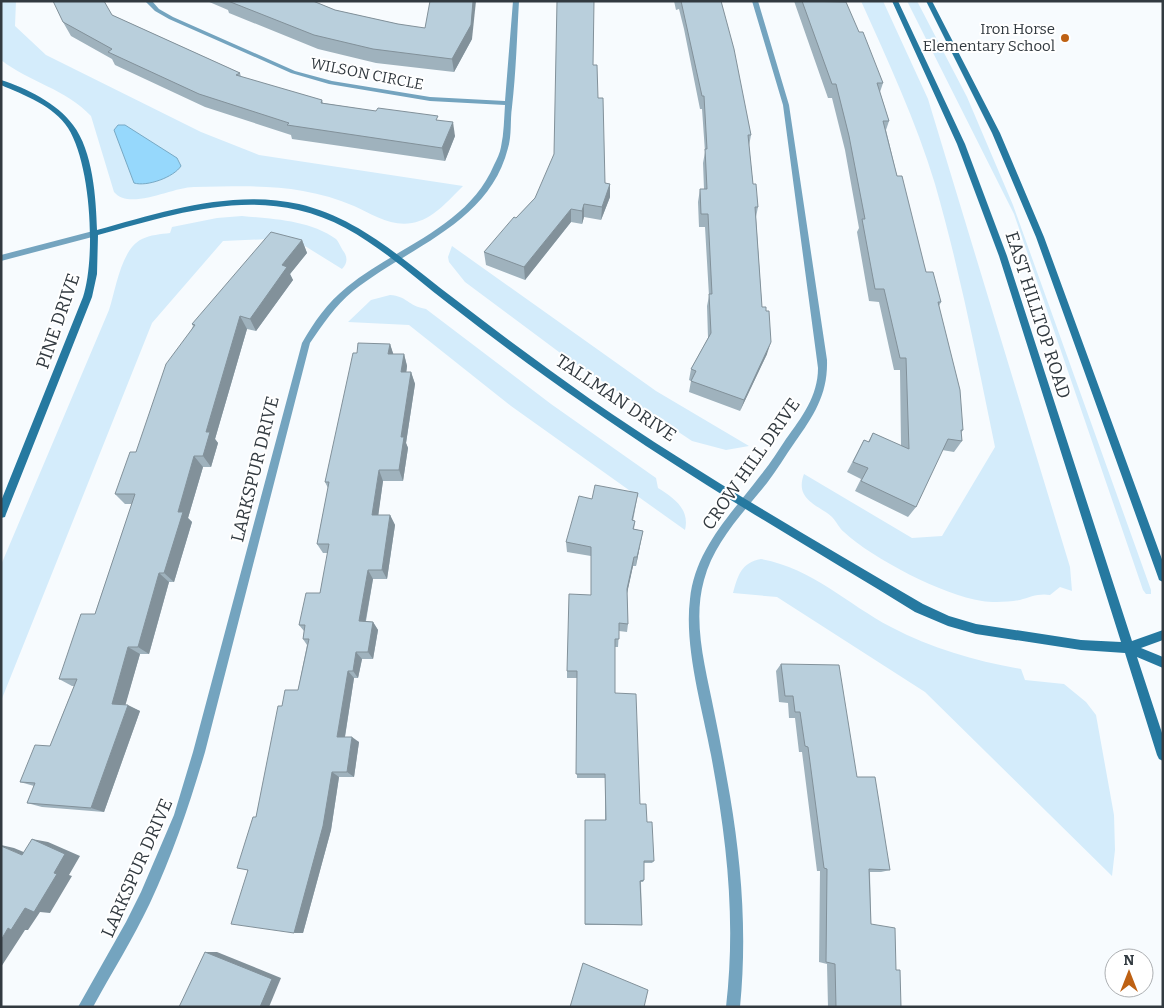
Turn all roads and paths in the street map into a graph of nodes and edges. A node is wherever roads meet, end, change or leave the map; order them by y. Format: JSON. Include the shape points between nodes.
{"nodes":[{"id":1,"x":148,"y":1,"type":"edge"},
{"id":2,"x":516,"y":1,"type":"edge"},
{"id":3,"x":755,"y":1,"type":"edge"},
{"id":4,"x":895,"y":1,"type":"edge"},
{"id":5,"x":929,"y":1,"type":"edge"},
{"id":6,"x":1,"y":82,"type":"edge"},
{"id":7,"x":509,"y":103,"type":"junction"},
{"id":8,"x":93,"y":234,"type":"junction"},
{"id":9,"x":1,"y":258,"type":"edge"},
{"id":10,"x":396,"y":259,"type":"junction"},
{"id":11,"x":744,"y":504,"type":"junction"},
{"id":12,"x":1,"y":514,"type":"edge"},
{"id":13,"x":1163,"y":577,"type":"edge"},
{"id":14,"x":1163,"y":635,"type":"edge"},
{"id":15,"x":1128,"y":648,"type":"junction"},
{"id":16,"x":1163,"y":663,"type":"edge"},
{"id":17,"x":1163,"y":755,"type":"edge"},
{"id":18,"x":85,"y":1007,"type":"edge"},
{"id":19,"x":733,"y":1007,"type":"edge"}],
"edges":[{"from":1,"to":7,"type":"street","name":"WILSON CIRCLE","via":[[171,18],[292,72],[430,98]]},
{"from":2,"to":7,"type":"street","name":"LARKSPUR DRIVE"},
{"from":3,"to":11,"type":"street","name":"CROW HILL DRIVE","via":[[786,105],[823,360],[820,390],[805,419]]},
{"from":4,"to":15,"type":"street","name":"EAST HILLTOP ROAD","via":[[961,144],[1003,256]]},
{"from":5,"to":13,"type":"street","name":"EAST HILLTOP ROAD","via":[[996,133],[1040,237]]},
{"from":6,"to":8,"type":"street","name":"PINE DRIVE","via":[[53,109],[78,138],[92,209]]},
{"from":7,"to":10,"type":"street","name":"LARKSPUR DRIVE","via":[[503,156],[487,189],[474,205]]},
{"from":8,"to":9,"type":"street"},
{"from":8,"to":10,"type":"street","name":"TALLMAN DRIVE","via":[[210,204],[242,201],[278,203],[314,210],[338,219]]},
{"from":8,"to":12,"type":"street","name":"PINE DRIVE","via":[[89,292]]},
{"from":10,"to":11,"type":"street","name":"TALLMAN DRIVE","via":[[573,392]]},
{"from":10,"to":18,"type":"street","name":"LARKSPUR DRIVE","via":[[331,305],[306,343],[180,816],[131,927]]},
{"from":11,"to":15,"type":"street","name":"TALLMAN DRIVE","via":[[919,608],[948,620],[976,629],[1038,640]]},
{"from":11,"to":19,"type":"street","name":"CROW HILL DRIVE","via":[[723,528],[704,564],[694,619],[724,791],[737,892],[738,942]]},
{"from":14,"to":15,"type":"street","name":"TALLMAN DRIVE"},
{"from":15,"to":16,"type":"street","name":"TALLMAN DRIVE"},
{"from":15,"to":17,"type":"street","name":"EAST HILLTOP ROAD"}]}
